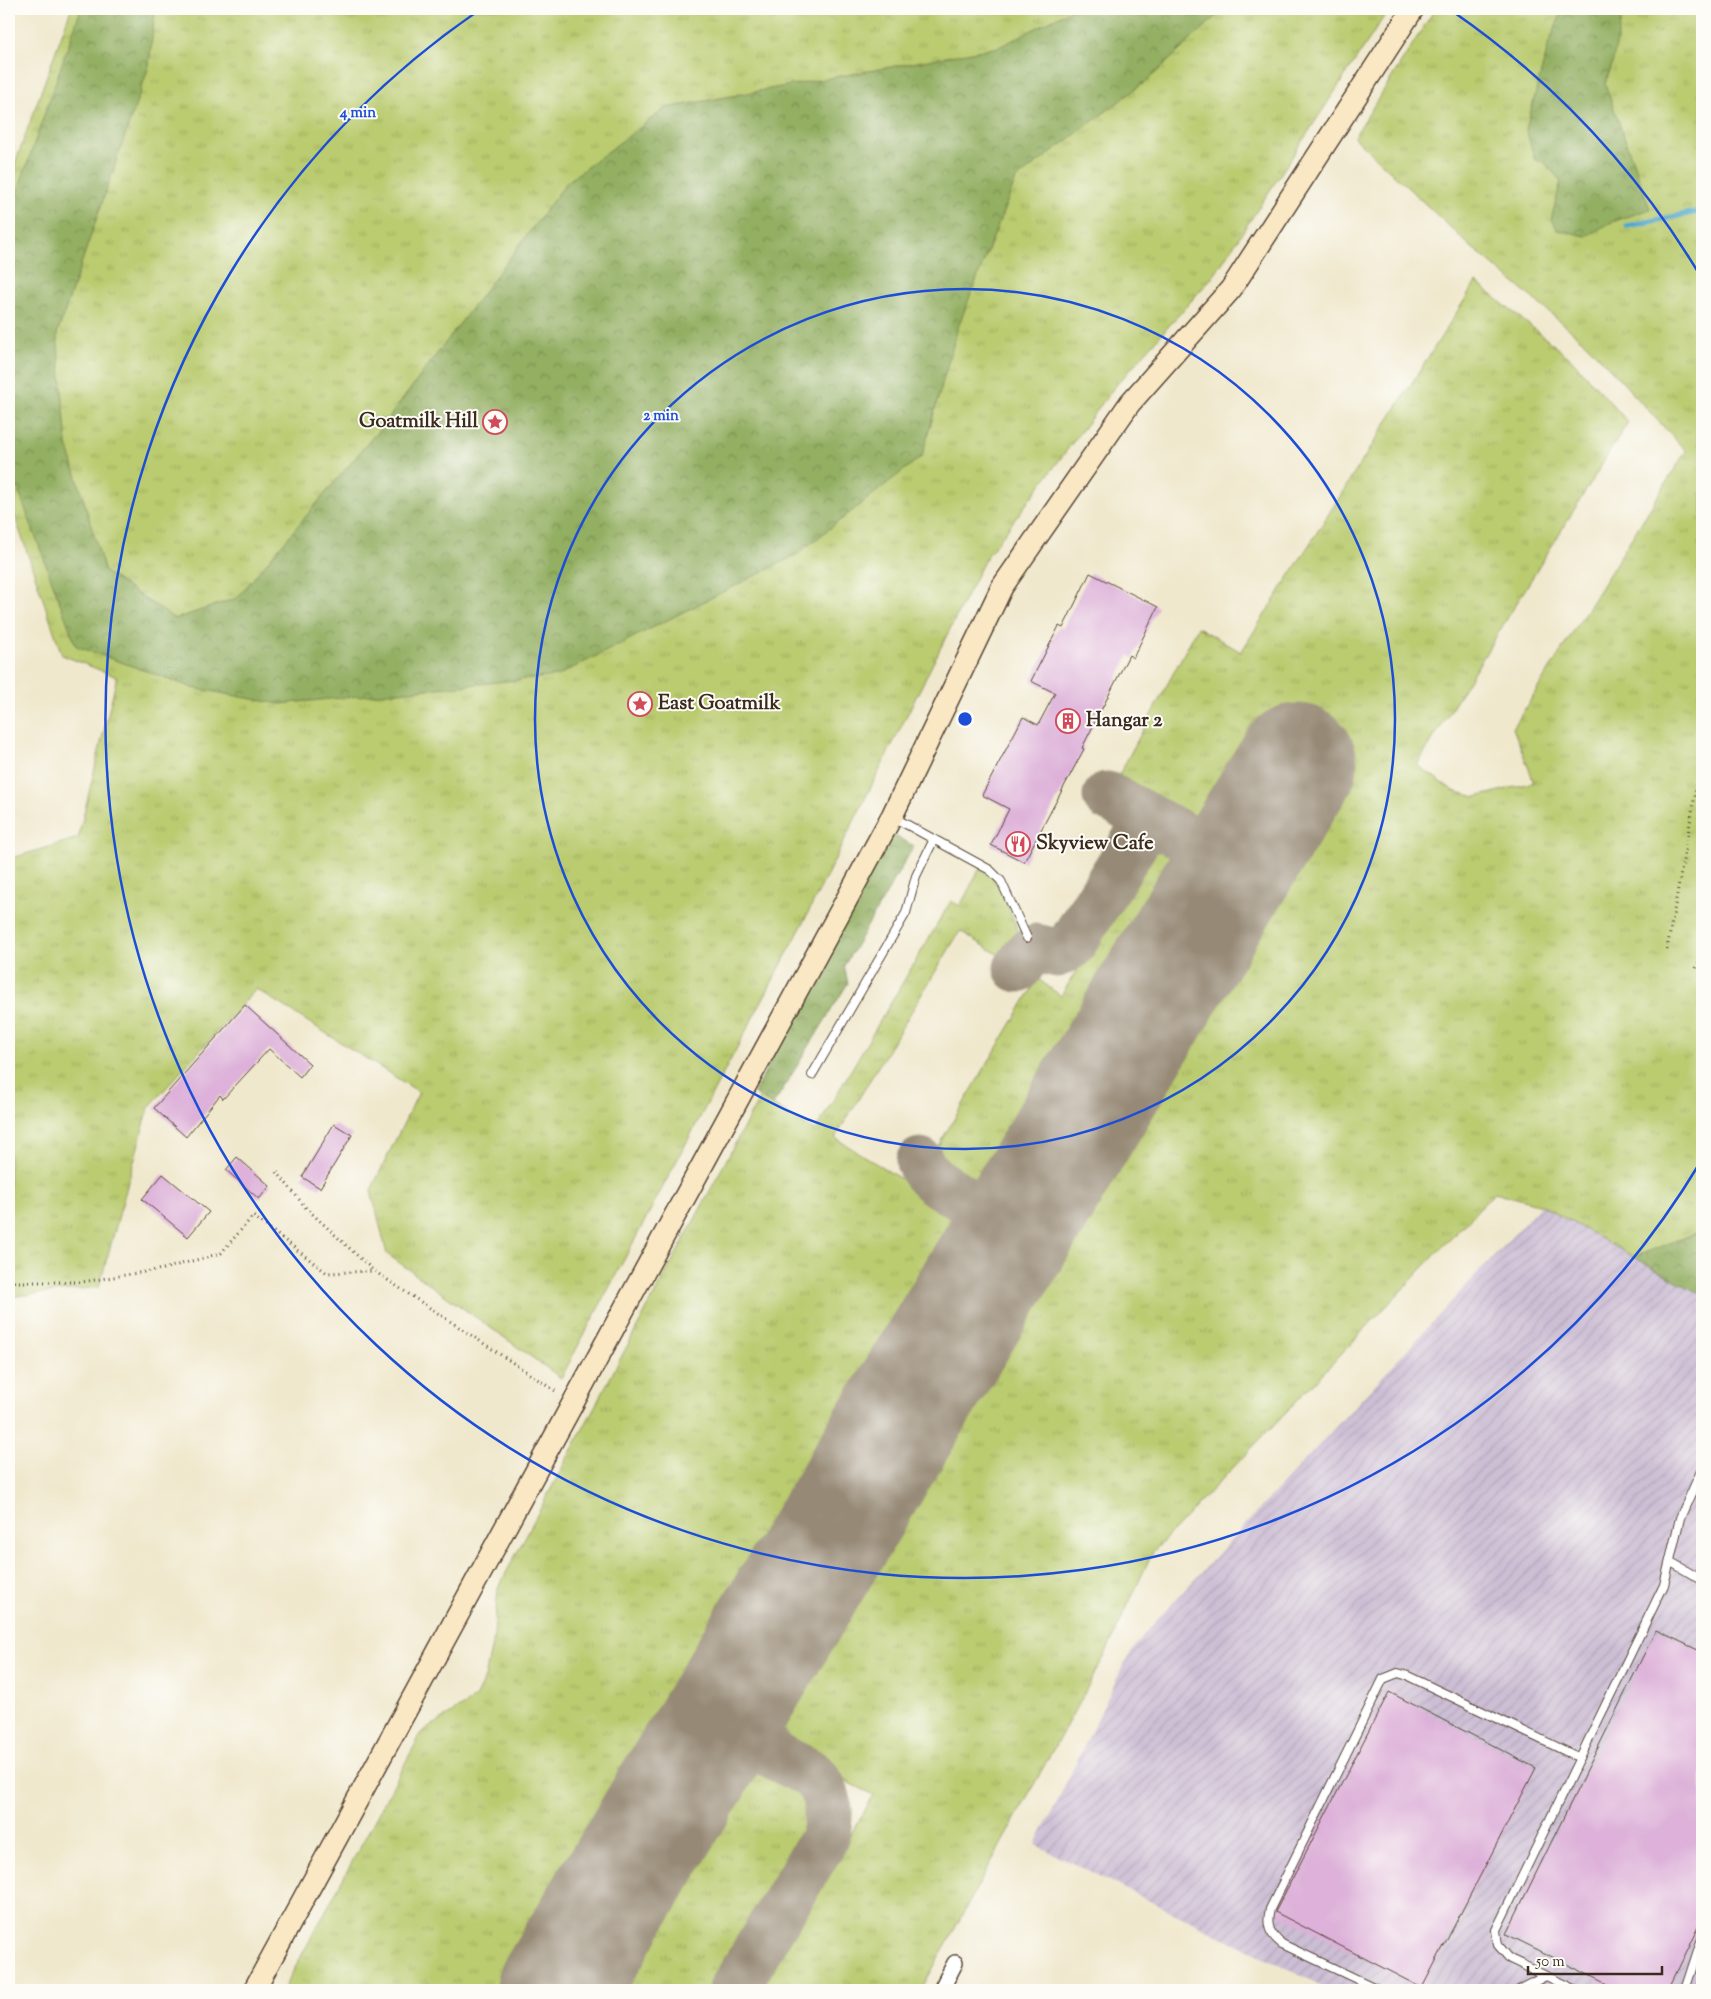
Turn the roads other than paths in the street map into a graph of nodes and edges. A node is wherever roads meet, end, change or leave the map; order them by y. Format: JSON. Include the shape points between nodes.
{"nodes":[{"id":1,"x":1413,"y":9,"type":"edge"},
{"id":2,"x":892,"y":816,"type":"junction"},
{"id":3,"x":934,"y":839,"type":"junction"},
{"id":4,"x":1027,"y":938,"type":"dead end"},
{"id":5,"x":812,"y":1075,"type":"dead end"},
{"id":6,"x":1702,"y":1469,"type":"edge"},
{"id":7,"x":1671,"y":1562,"type":"junction"},
{"id":8,"x":1702,"y":1580,"type":"edge"},
{"id":9,"x":1580,"y":1758,"type":"junction"},
{"id":10,"x":1702,"y":1938,"type":"edge"},
{"id":11,"x":955,"y":1963,"type":"dead end"},
{"id":12,"x":1546,"y":1976,"type":"junction"},
{"id":13,"x":254,"y":1990,"type":"edge"},
{"id":14,"x":941,"y":1990,"type":"edge"},
{"id":15,"x":1380,"y":1990,"type":"edge"},
{"id":16,"x":1519,"y":1990,"type":"edge"},
{"id":17,"x":1576,"y":1990,"type":"edge"},
{"id":18,"x":1685,"y":1990,"type":"edge"}],
"edges":[{"from":1,"to":2,"type":"street","via":[[1231,289],[1130,403],[1002,587]]},
{"from":2,"to":3,"type":"lane"},
{"from":2,"to":13,"type":"street"},
{"from":3,"to":4,"type":"lane","via":[[990,870],[1001,881]]},
{"from":3,"to":5,"type":"lane","via":[[916,876],[906,912]]},
{"from":6,"to":7,"type":"lane","via":[[1680,1518]]},
{"from":7,"to":8,"type":"lane"},
{"from":7,"to":9,"type":"lane","via":[[1664,1585]]},
{"from":9,"to":12,"type":"lane","via":[[1496,1930],[1495,1938],[1506,1956]]},
{"from":9,"to":15,"type":"lane","via":[[1408,1676],[1398,1673],[1383,1679],[1267,1919],[1268,1929],[1282,1944]]},
{"from":10,"to":18,"type":"lane"},
{"from":11,"to":14,"type":"street"},
{"from":12,"to":16,"type":"lane"},
{"from":12,"to":17,"type":"lane"}]}
